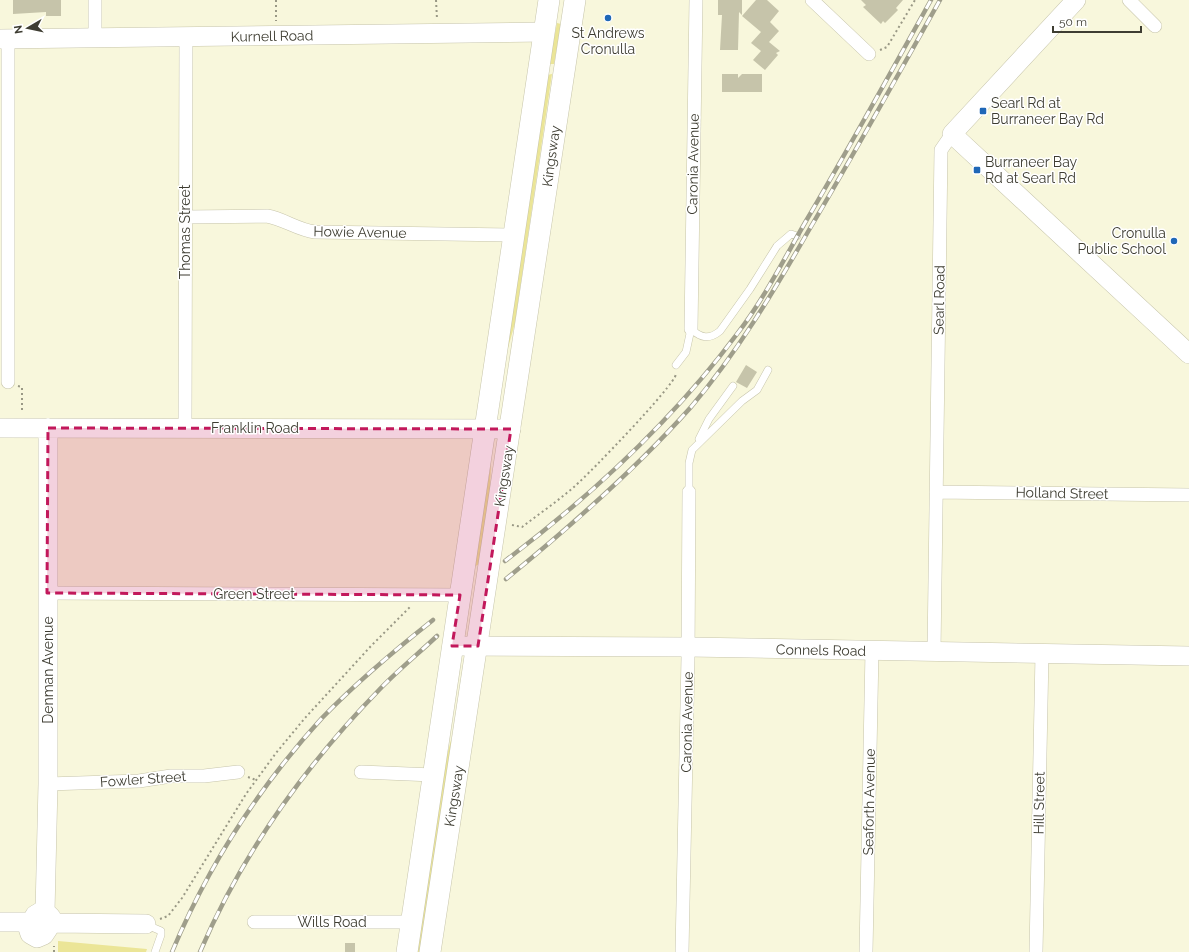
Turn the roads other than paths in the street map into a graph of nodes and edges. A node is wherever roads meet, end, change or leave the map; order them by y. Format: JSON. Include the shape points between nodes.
{"nodes":[{"id":1,"x":94,"y":0,"type":"edge"},
{"id":2,"x":549,"y":0,"type":"edge"},
{"id":3,"x":575,"y":0,"type":"edge"},
{"id":4,"x":696,"y":0,"type":"edge"},
{"id":5,"x":812,"y":0,"type":"edge"},
{"id":6,"x":1076,"y":0,"type":"edge"},
{"id":7,"x":1129,"y":0,"type":"edge"},
{"id":8,"x":1156,"y":26,"type":"dead end"},
{"id":9,"x":544,"y":32,"type":"junction"},
{"id":10,"x":186,"y":37,"type":"junction"},
{"id":11,"x":95,"y":38,"type":"junction"},
{"id":12,"x":4,"y":39,"type":"edge"},
{"id":13,"x":869,"y":54,"type":"road end"},
{"id":14,"x":952,"y":134,"type":"junction"},
{"id":15,"x":185,"y":217,"type":"junction"},
{"id":16,"x":514,"y":235,"type":"junction"},
{"id":17,"x":797,"y":236,"type":"dead end"},
{"id":18,"x":691,"y":329,"type":"junction"},
{"id":19,"x":1189,"y":354,"type":"edge"},
{"id":20,"x":676,"y":365,"type":"road end"},
{"id":21,"x":768,"y":370,"type":"dead end"},
{"id":22,"x":8,"y":382,"type":"road end"},
{"id":23,"x":733,"y":386,"type":"dead end"},
{"id":24,"x":0,"y":428,"type":"edge"},
{"id":25,"x":48,"y":428,"type":"junction"},
{"id":26,"x":185,"y":428,"type":"junction"},
{"id":27,"x":485,"y":429,"type":"junction"},
{"id":28,"x":511,"y":429,"type":"junction"},
{"id":29,"x":697,"y":443,"type":"junction"},
{"id":30,"x":689,"y":492,"type":"joint"},
{"id":31,"x":936,"y":492,"type":"junction"},
{"id":32,"x":1189,"y":495,"type":"edge"},
{"id":33,"x":47,"y":593,"type":"junction"},
{"id":34,"x":460,"y":595,"type":"junction"},
{"id":35,"x":452,"y":646,"type":"junction"},
{"id":36,"x":478,"y":646,"type":"junction"},
{"id":37,"x":688,"y":647,"type":"junction"},
{"id":38,"x":872,"y":652,"type":"junction"},
{"id":39,"x":934,"y":652,"type":"junction"},
{"id":40,"x":1042,"y":654,"type":"junction"},
{"id":41,"x":1189,"y":656,"type":"edge"},
{"id":42,"x":238,"y":772,"type":"dead end"},
{"id":43,"x":360,"y":772,"type":"dead end"},
{"id":44,"x":433,"y":775,"type":"junction"},
{"id":45,"x":48,"y":784,"type":"junction"},
{"id":46,"x":0,"y":922,"type":"edge"},
{"id":47,"x":254,"y":922,"type":"dead end"},
{"id":48,"x":411,"y":922,"type":"junction"},
{"id":49,"x":149,"y":925,"type":"joint"},
{"id":50,"x":40,"y":929,"type":"edge"},
{"id":51,"x":156,"y":952,"type":"edge"},
{"id":52,"x":407,"y":952,"type":"edge"},
{"id":53,"x":430,"y":952,"type":"edge"},
{"id":54,"x":682,"y":952,"type":"edge"},
{"id":55,"x":866,"y":952,"type":"edge"},
{"id":56,"x":1036,"y":952,"type":"edge"}],
"edges":[{"from":1,"to":11,"type":"street"},
{"from":2,"to":9,"type":"main road","name":"Kingsway"},
{"from":3,"to":28,"type":"main road","name":"Kingsway"},
{"from":4,"to":18,"type":"street","name":"Caronia Avenue"},
{"from":5,"to":13,"type":"street"},
{"from":6,"to":14,"type":"street","name":"Searl Road"},
{"from":7,"to":8,"type":"street"},
{"from":9,"to":10,"type":"street","name":"Kurnell Road"},
{"from":9,"to":16,"type":"main road","name":"Kingsway"},
{"from":10,"to":11,"type":"street","name":"Kurnell Road"},
{"from":10,"to":15,"type":"street","name":"Thomas Street"},
{"from":11,"to":12,"type":"street","name":"Kurnell Road"},
{"from":12,"to":22,"type":"street"},
{"from":14,"to":19,"type":"street"},
{"from":14,"to":31,"type":"street","name":"Searl Road","via":[[941,150]]},
{"from":15,"to":16,"type":"street","name":"Howie Avenue","via":[[267,216],[315,232]]},
{"from":15,"to":26,"type":"street","name":"Thomas Street"},
{"from":16,"to":27,"type":"main road","name":"Kingsway"},
{"from":17,"to":18,"type":"lane","via":[[791,234],[777,246],[720,331],[704,337]]},
{"from":18,"to":20,"type":"lane","via":[[686,352]]},
{"from":21,"to":29,"type":"lane","via":[[757,390]]},
{"from":23,"to":29,"type":"lane","via":[[708,419]]},
{"from":24,"to":25,"type":"street","name":"Franklin Road"},
{"from":25,"to":26,"type":"street","name":"Franklin Road"},
{"from":25,"to":33,"type":"street","name":"Denman Avenue"},
{"from":26,"to":27,"type":"street","name":"Franklin Road"},
{"from":27,"to":28,"type":"street","name":"Franklin Road"},
{"from":27,"to":34,"type":"main road","name":"Kingsway"},
{"from":28,"to":36,"type":"main road","name":"Kingsway"},
{"from":29,"to":30,"type":"lane","via":[[690,455]]},
{"from":30,"to":37,"type":"street","name":"Caronia Avenue"},
{"from":31,"to":32,"type":"street","name":"Holland Street"},
{"from":31,"to":39,"type":"street","name":"Searl Road"},
{"from":33,"to":34,"type":"street","name":"Green Street"},
{"from":33,"to":45,"type":"street","name":"Denman Avenue"},
{"from":34,"to":35,"type":"main road","name":"Kingsway"},
{"from":35,"to":36,"type":"street","name":"Connels Road"},
{"from":35,"to":44,"type":"main road","name":"Kingsway"},
{"from":36,"to":37,"type":"street","name":"Connels Road"},
{"from":36,"to":53,"type":"main road","name":"Kingsway"},
{"from":37,"to":38,"type":"street","name":"Connels Road"},
{"from":37,"to":54,"type":"street","name":"Caronia Avenue"},
{"from":38,"to":39,"type":"street","name":"Connels Road"},
{"from":38,"to":55,"type":"street","name":"Seaforth Avenue"},
{"from":39,"to":40,"type":"street","name":"Connels Road"},
{"from":40,"to":41,"type":"street","name":"Connels Road"},
{"from":40,"to":56,"type":"street","name":"Hill Street"},
{"from":42,"to":45,"type":"street","name":"Fowler Street","via":[[170,776],[139,781]]},
{"from":43,"to":44,"type":"street"},
{"from":44,"to":48,"type":"main road","name":"Kingsway"},
{"from":45,"to":50,"type":"street","name":"Denman Avenue"},
{"from":46,"to":50,"type":"street"},
{"from":47,"to":48,"type":"street","name":"Wills Road"},
{"from":48,"to":52,"type":"main road","name":"Kingsway"},
{"from":49,"to":50,"type":"street"},
{"from":49,"to":51,"type":"lane","via":[[161,931]]}]}
